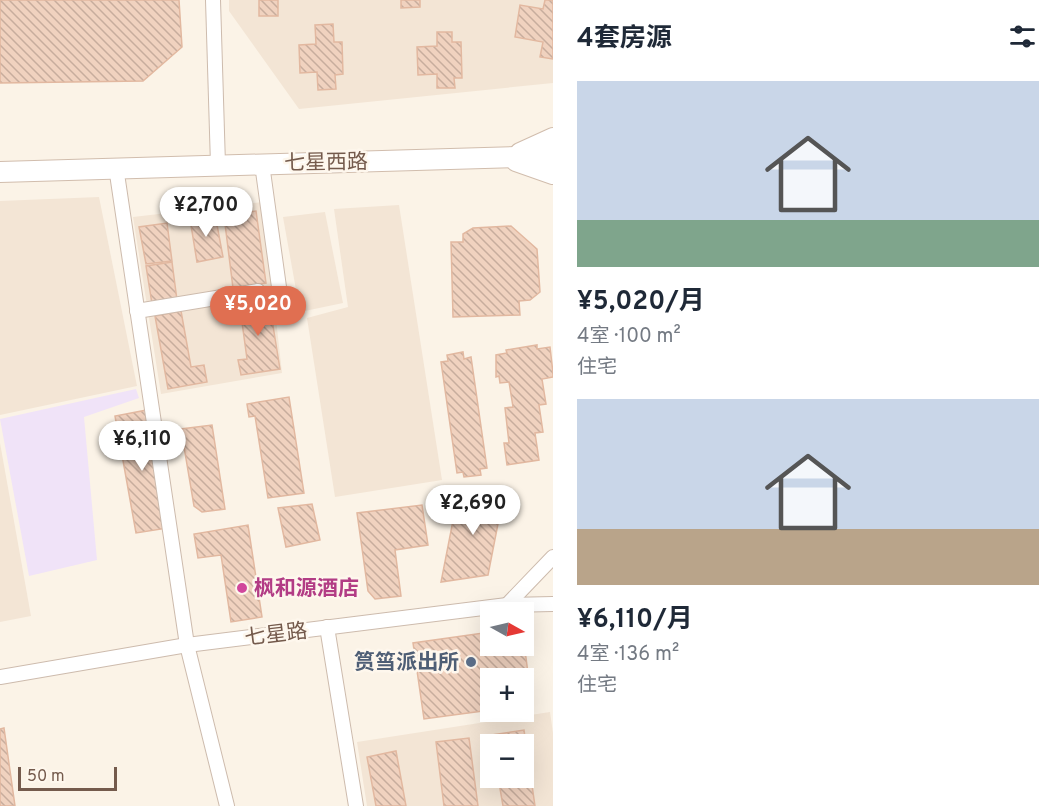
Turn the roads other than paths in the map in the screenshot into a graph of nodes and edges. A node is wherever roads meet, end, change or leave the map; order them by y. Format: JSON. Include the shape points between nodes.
{"nodes":[{"id":1,"x":213,"y":0,"type":"edge"},
{"id":2,"x":553,"y":138,"type":"edge"},
{"id":3,"x":553,"y":156,"type":"edge"},
{"id":4,"x":508,"y":158,"type":"junction"},
{"id":5,"x":262,"y":164,"type":"junction"},
{"id":6,"x":218,"y":165,"type":"junction"},
{"id":7,"x":116,"y":167,"type":"junction"},
{"id":8,"x":0,"y":172,"type":"edge"},
{"id":9,"x":553,"y":174,"type":"edge"},
{"id":10,"x":279,"y":287,"type":"dead end"},
{"id":11,"x":258,"y":291,"type":"dead end"},
{"id":12,"x":137,"y":310,"type":"junction"},
{"id":13,"x":553,"y":557,"type":"edge"},
{"id":14,"x":510,"y":602,"type":"edge"},
{"id":15,"x":534,"y":604,"type":"edge"},
{"id":16,"x":553,"y":604,"type":"edge"},
{"id":17,"x":480,"y":608,"type":"edge"},
{"id":18,"x":327,"y":627,"type":"junction"},
{"id":19,"x":187,"y":645,"type":"junction"},
{"id":20,"x":0,"y":676,"type":"edge"},
{"id":21,"x":227,"y":806,"type":"edge"},
{"id":22,"x":356,"y":806,"type":"edge"}],
"edges":[{"from":1,"to":6,"type":"street"},
{"from":2,"to":4,"type":"main road"},
{"from":3,"to":4,"type":"main road","name":"七星西路"},
{"from":4,"to":5,"type":"main road","name":"七星西路"},
{"from":4,"to":9,"type":"main road"},
{"from":5,"to":6,"type":"main road","name":"七星西路"},
{"from":5,"to":10,"type":"street"},
{"from":6,"to":7,"type":"main road","name":"七星西路"},
{"from":7,"to":8,"type":"main road","name":"七星西路"},
{"from":7,"to":12,"type":"street"},
{"from":11,"to":12,"type":"street"},
{"from":12,"to":19,"type":"street"},
{"from":13,"to":14,"type":"street"},
{"from":15,"to":16,"type":"street","name":"七星路"},
{"from":17,"to":18,"type":"street","name":"七星路"},
{"from":18,"to":19,"type":"street","name":"七星路"},
{"from":18,"to":22,"type":"street"},
{"from":19,"to":20,"type":"street","name":"七星路"},
{"from":19,"to":21,"type":"street"}]}
